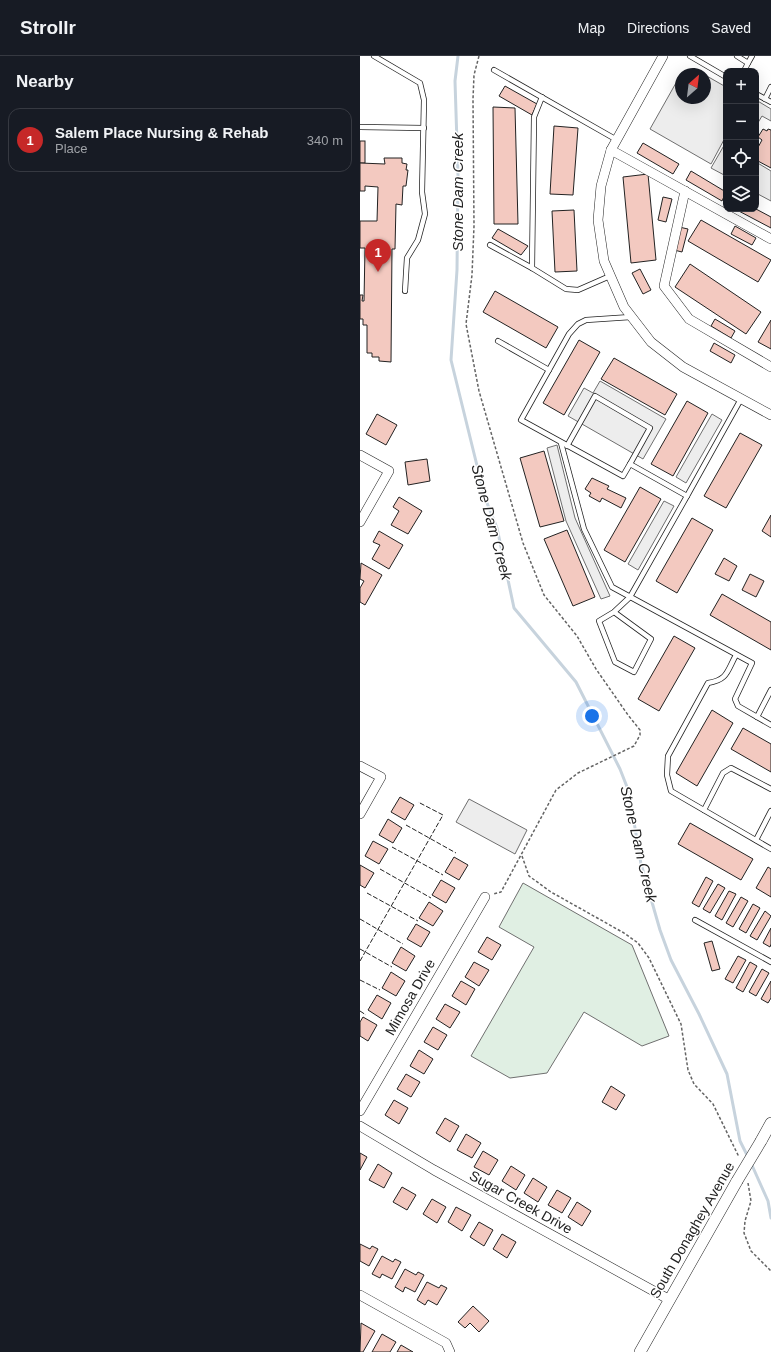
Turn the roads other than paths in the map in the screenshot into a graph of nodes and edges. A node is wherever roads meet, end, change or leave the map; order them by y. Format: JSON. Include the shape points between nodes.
{"nodes":[{"id":1,"x":374,"y":56,"type":"edge"},
{"id":2,"x":663,"y":56,"type":"edge"},
{"id":3,"x":690,"y":56,"type":"edge"},
{"id":4,"x":737,"y":56,"type":"edge"},
{"id":5,"x":752,"y":56,"type":"edge"},
{"id":6,"x":748,"y":63,"type":"junction"},
{"id":7,"x":746,"y":68,"type":"edge"},
{"id":8,"x":494,"y":70,"type":"dead end"},
{"id":9,"x":723,"y":74,"type":"edge"},
{"id":10,"x":771,"y":87,"type":"edge"},
{"id":11,"x":759,"y":95,"type":"edge"},
{"id":12,"x":542,"y":98,"type":"junction"},
{"id":13,"x":765,"y":98,"type":"junction"},
{"id":14,"x":771,"y":102,"type":"edge"},
{"id":15,"x":360,"y":127,"type":"edge"},
{"id":16,"x":424,"y":128,"type":"junction"},
{"id":17,"x":617,"y":140,"type":"junction"},
{"id":18,"x":611,"y":150,"type":"junction"},
{"id":19,"x":685,"y":191,"type":"junction"},
{"id":20,"x":771,"y":239,"type":"edge"},
{"id":21,"x":490,"y":245,"type":"dead end"},
{"id":22,"x":532,"y":268,"type":"junction"},
{"id":23,"x":610,"y":276,"type":"junction"},
{"id":24,"x":405,"y":291,"type":"dead end"},
{"id":25,"x":631,"y":317,"type":"junction"},
{"id":26,"x":498,"y":341,"type":"dead end"},
{"id":27,"x":771,"y":367,"type":"edge"},
{"id":28,"x":549,"y":370,"type":"junction"},
{"id":29,"x":741,"y":398,"type":"junction"},
{"id":30,"x":771,"y":415,"type":"edge"},
{"id":31,"x":561,"y":443,"type":"junction"},
{"id":32,"x":567,"y":446,"type":"junction"},
{"id":33,"x":360,"y":455,"type":"edge"},
{"id":34,"x":630,"y":464,"type":"junction"},
{"id":35,"x":687,"y":496,"type":"junction"},
{"id":36,"x":360,"y":522,"type":"edge"},
{"id":37,"x":630,"y":597,"type":"junction"},
{"id":38,"x":614,"y":612,"type":"junction"},
{"id":39,"x":736,"y":654,"type":"junction"},
{"id":40,"x":771,"y":690,"type":"edge"},
{"id":41,"x":757,"y":717,"type":"junction"},
{"id":42,"x":771,"y":725,"type":"edge"},
{"id":43,"x":360,"y":766,"type":"edge"},
{"id":44,"x":771,"y":789,"type":"edge"},
{"id":45,"x":704,"y":810,"type":"junction"},
{"id":46,"x":771,"y":811,"type":"edge"},
{"id":47,"x":360,"y":814,"type":"edge"},
{"id":48,"x":756,"y":840,"type":"junction"},
{"id":49,"x":771,"y":848,"type":"edge"},
{"id":50,"x":484,"y":897,"type":"road end"},
{"id":51,"x":695,"y":920,"type":"dead end"},
{"id":52,"x":771,"y":962,"type":"edge"},
{"id":53,"x":360,"y":1111,"type":"edge"},
{"id":54,"x":771,"y":1123,"type":"edge"},
{"id":55,"x":360,"y":1126,"type":"edge"},
{"id":56,"x":360,"y":1295,"type":"edge"},
{"id":57,"x":670,"y":1300,"type":"junction"},
{"id":58,"x":450,"y":1352,"type":"edge"},
{"id":59,"x":640,"y":1352,"type":"edge"}],
"edges":[{"from":1,"to":16,"type":"lane","via":[[420,83],[424,100]]},
{"from":2,"to":17,"type":"street"},
{"from":3,"to":9,"type":"lane"},
{"from":4,"to":6,"type":"lane"},
{"from":5,"to":6,"type":"lane"},
{"from":6,"to":7,"type":"lane"},
{"from":8,"to":12,"type":"lane"},
{"from":10,"to":13,"type":"lane"},
{"from":11,"to":13,"type":"lane"},
{"from":12,"to":17,"type":"lane"},
{"from":12,"to":22,"type":"lane","via":[[534,117]]},
{"from":13,"to":14,"type":"lane"},
{"from":15,"to":16,"type":"lane"},
{"from":16,"to":24,"type":"lane","via":[[422,192],[425,214],[418,240],[407,258]]},
{"from":17,"to":18,"type":"street"},
{"from":18,"to":19,"type":"street"},
{"from":18,"to":23,"type":"street","via":[[601,186],[598,220],[604,261]]},
{"from":19,"to":20,"type":"street"},
{"from":19,"to":27,"type":"street","via":[[664,286],[689,319]]},
{"from":21,"to":22,"type":"lane"},
{"from":22,"to":23,"type":"lane","via":[[566,289],[578,290]]},
{"from":23,"to":25,"type":"street"},
{"from":25,"to":28,"type":"lane","via":[[586,320],[578,324],[569,334]]},
{"from":25,"to":29,"type":"street","via":[[651,342],[683,367]]},
{"from":26,"to":28,"type":"lane"},
{"from":28,"to":31,"type":"lane","via":[[521,420]]},
{"from":29,"to":30,"type":"street"},
{"from":29,"to":35,"type":"lane"},
{"from":31,"to":32,"type":"lane"},
{"from":31,"to":37,"type":"lane","via":[[584,529],[612,587]]},
{"from":32,"to":34,"type":"lane","via":[[623,476]]},
{"from":32,"to":34,"type":"lane","via":[[596,396],[650,428]]},
{"from":33,"to":36,"type":"street","via":[[389,471]]},
{"from":34,"to":35,"type":"lane"},
{"from":35,"to":37,"type":"lane"},
{"from":37,"to":38,"type":"lane"},
{"from":37,"to":39,"type":"lane"},
{"from":38,"to":38,"type":"lane","via":[[599,621],[615,662],[634,672],[651,639]]},
{"from":39,"to":41,"type":"lane","via":[[752,663],[735,699],[738,706]]},
{"from":39,"to":45,"type":"lane","via":[[723,678],[708,683],[668,756],[667,775],[671,791]]},
{"from":40,"to":41,"type":"lane"},
{"from":41,"to":42,"type":"lane"},
{"from":43,"to":47,"type":"street","via":[[381,778]]},
{"from":44,"to":45,"type":"lane","via":[[731,768],[723,773]]},
{"from":45,"to":48,"type":"lane"},
{"from":46,"to":48,"type":"lane"},
{"from":48,"to":49,"type":"lane"},
{"from":50,"to":53,"type":"street","name":"Mimosa Drive"},
{"from":51,"to":52,"type":"lane"},
{"from":54,"to":57,"type":"street","name":"South Donaghey Avenue","bridge":true,"via":[[742,1180]]},
{"from":55,"to":57,"type":"street","name":"Sugar Creek Drive","via":[[434,1170]]},
{"from":56,"to":58,"type":"street","via":[[446,1343]]},
{"from":57,"to":59,"type":"street","name":"South Donaghey Avenue"}]}
